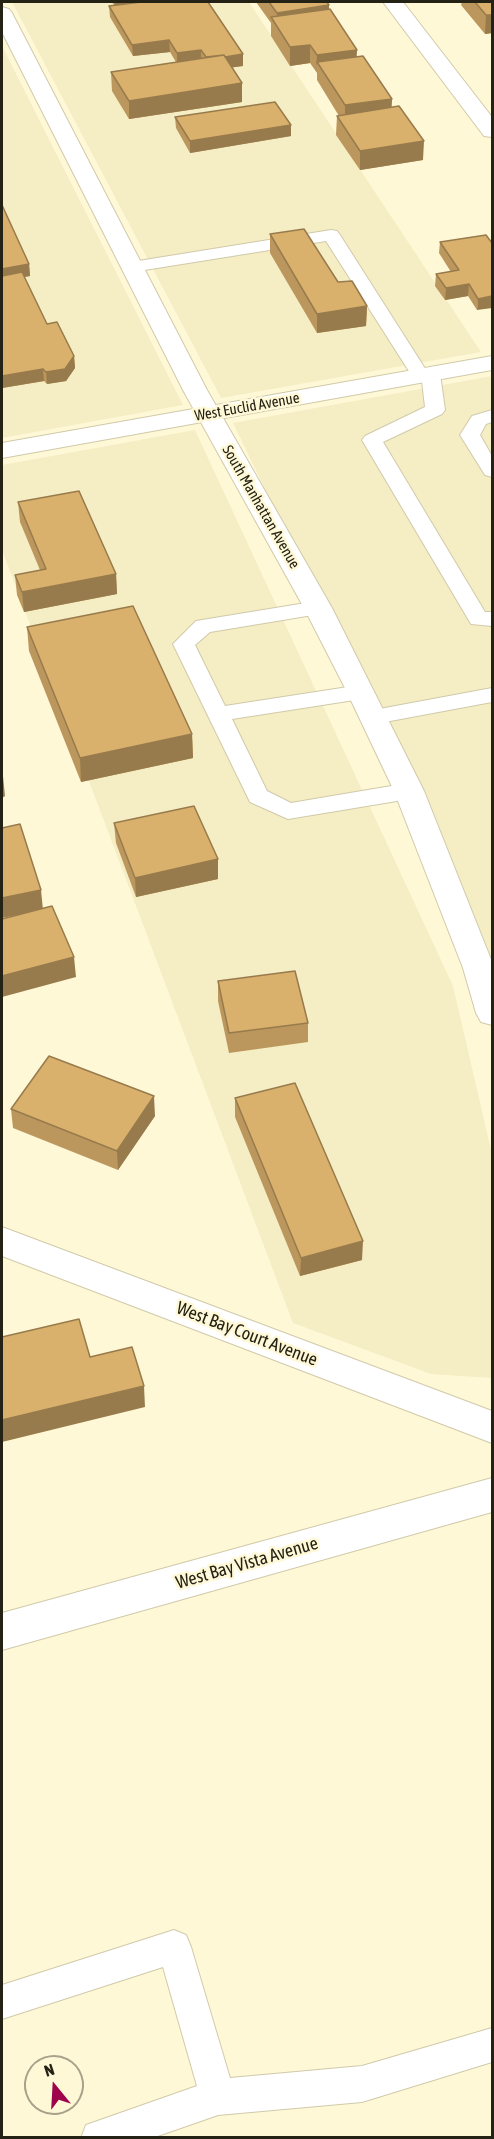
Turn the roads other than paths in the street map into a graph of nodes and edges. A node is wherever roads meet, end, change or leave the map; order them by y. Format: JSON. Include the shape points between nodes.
{"nodes":[{"id":1,"x":393,"y":2,"type":"edge"},
{"id":2,"x":2,"y":14,"type":"edge"},
{"id":3,"x":492,"y":131,"type":"edge"},
{"id":4,"x":132,"y":267,"type":"junction"},
{"id":5,"x":492,"y":363,"type":"edge"},
{"id":6,"x":426,"y":375,"type":"junction"},
{"id":7,"x":208,"y":414,"type":"junction"},
{"id":8,"x":492,"y":416,"type":"edge"},
{"id":9,"x":2,"y":451,"type":"edge"},
{"id":10,"x":492,"y":471,"type":"edge"},
{"id":11,"x":318,"y":608,"type":"junction"},
{"id":12,"x":492,"y":619,"type":"edge"},
{"id":13,"x":361,"y":692,"type":"junction"},
{"id":14,"x":492,"y":695,"type":"edge"},
{"id":15,"x":218,"y":714,"type":"junction"},
{"id":16,"x":374,"y":717,"type":"junction"},
{"id":17,"x":409,"y":791,"type":"junction"},
{"id":18,"x":492,"y":1013,"type":"edge"},
{"id":19,"x":2,"y":1241,"type":"edge"},
{"id":20,"x":492,"y":1426,"type":"edge"},
{"id":21,"x":492,"y":1495,"type":"edge"},
{"id":22,"x":2,"y":1632,"type":"edge"},
{"id":23,"x":2,"y":2002,"type":"edge"},
{"id":24,"x":492,"y":2045,"type":"edge"},
{"id":25,"x":218,"y":2097,"type":"junction"},
{"id":26,"x":99,"y":2138,"type":"edge"}],
"edges":[{"from":1,"to":3,"type":"main road"},
{"from":2,"to":4,"type":"main road","name":"South Manhattan Avenue"},
{"from":4,"to":6,"type":"lane","via":[[331,235]]},
{"from":4,"to":7,"type":"main road","name":"South Manhattan Avenue"},
{"from":5,"to":6,"type":"main road","name":"West Euclid Avenue"},
{"from":6,"to":7,"type":"main road","name":"West Euclid Avenue"},
{"from":6,"to":12,"type":"lane","via":[[435,410],[372,440],[478,619]]},
{"from":7,"to":9,"type":"main road","name":"West Euclid Avenue"},
{"from":7,"to":11,"type":"main road","name":"South Manhattan Avenue"},
{"from":8,"to":10,"type":"lane","via":[[479,420],[470,435]]},
{"from":11,"to":13,"type":"main road","name":"South Manhattan Avenue"},
{"from":11,"to":15,"type":"lane","via":[[204,627],[184,644]]},
{"from":13,"to":15,"type":"lane"},
{"from":13,"to":16,"type":"main road","name":"South Manhattan Avenue"},
{"from":14,"to":16,"type":"lane"},
{"from":15,"to":17,"type":"lane","via":[[258,796],[288,811]]},
{"from":16,"to":17,"type":"main road","name":"South Manhattan Avenue"},
{"from":17,"to":18,"type":"main road","name":"South Manhattan Avenue","via":[[479,968]]},
{"from":19,"to":20,"type":"main road","name":"West Bay Court Avenue"},
{"from":21,"to":22,"type":"main road","name":"West Bay Vista Avenue"},
{"from":23,"to":25,"type":"lane","via":[[174,1947]]},
{"from":24,"to":25,"type":"lane","via":[[362,2084]]},
{"from":25,"to":26,"type":"lane"}]}
